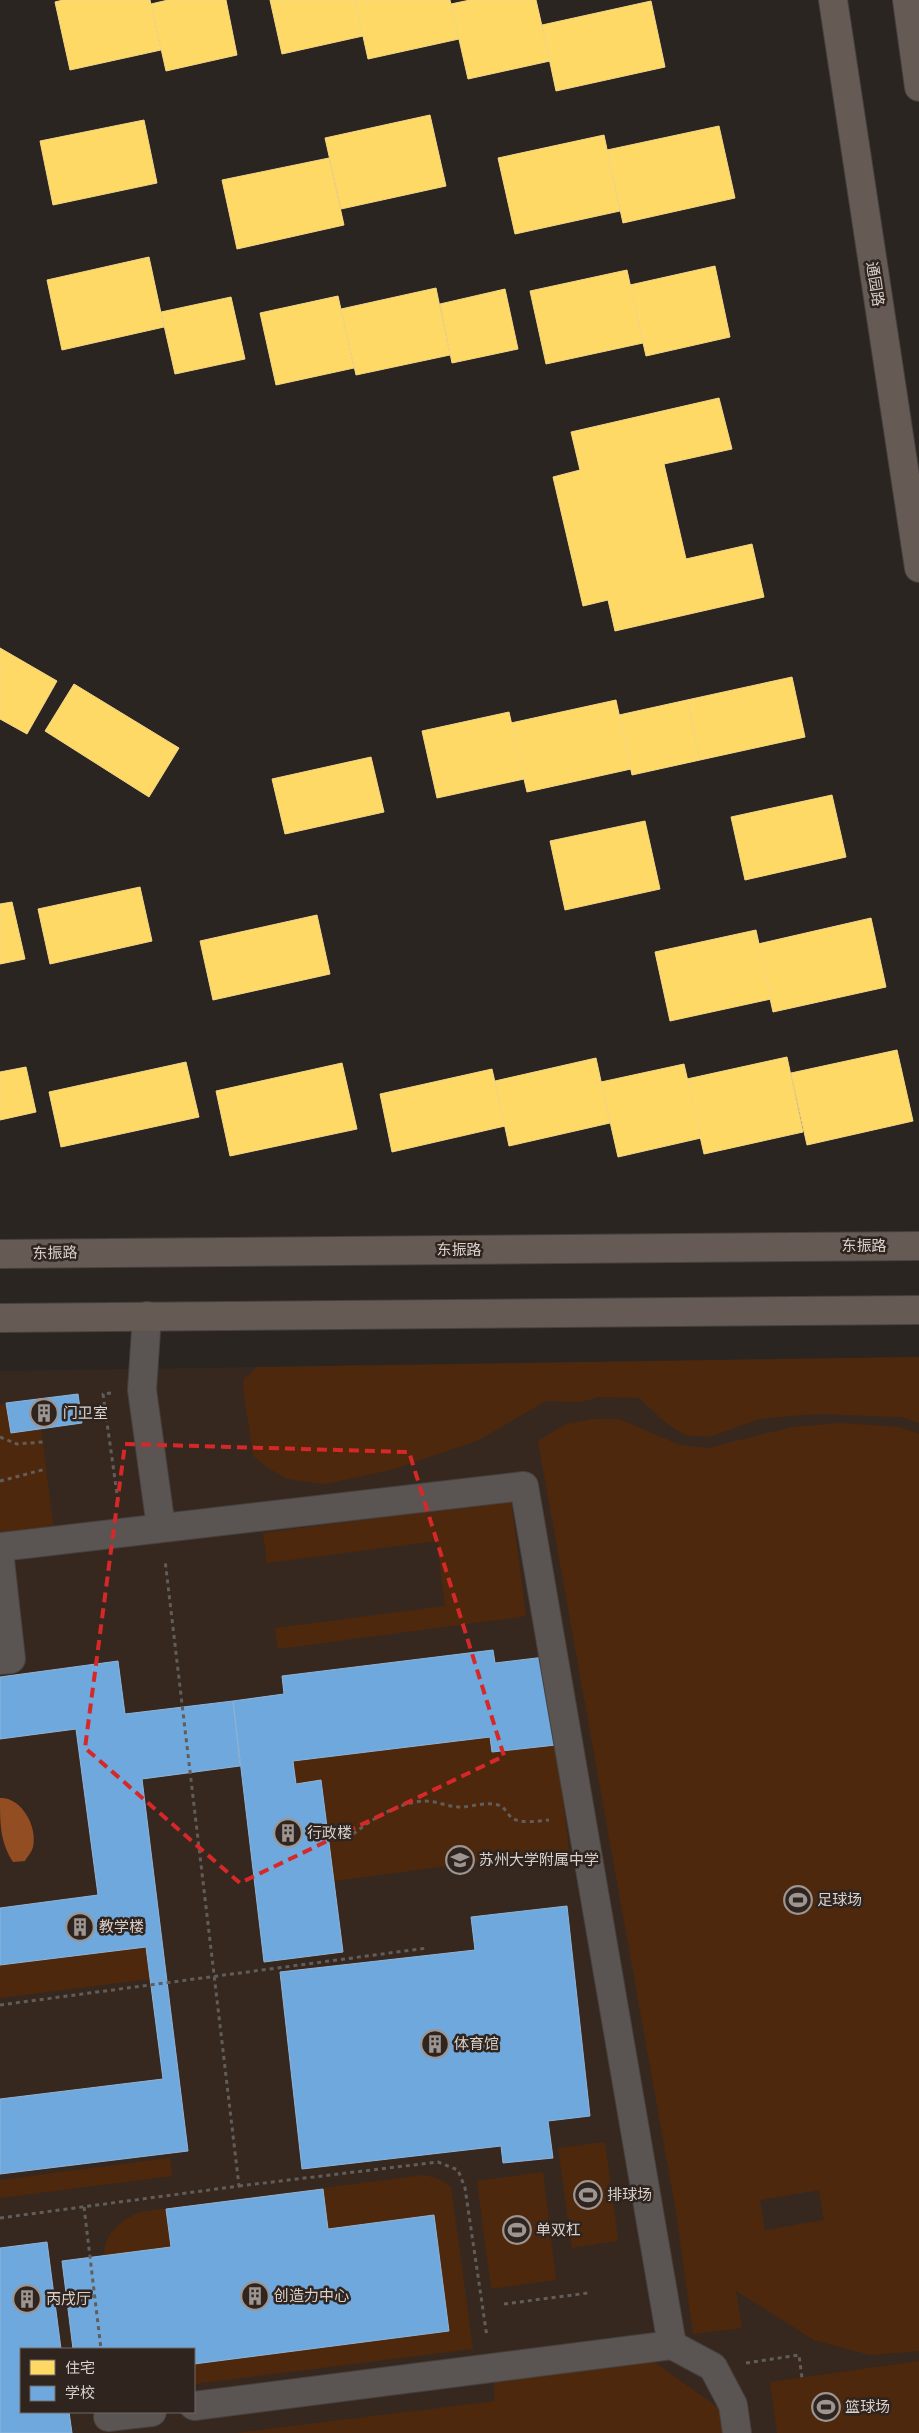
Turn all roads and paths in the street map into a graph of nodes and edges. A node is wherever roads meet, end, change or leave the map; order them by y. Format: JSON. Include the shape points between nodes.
{"nodes":[{"id":1,"x":833,"y":0,"type":"edge"},
{"id":2,"x":908,"y":0,"type":"edge"},
{"id":3,"x":919,"y":88,"type":"edge"},
{"id":4,"x":919,"y":568,"type":"edge"},
{"id":5,"x":919,"y":1246,"type":"edge"},
{"id":6,"x":0,"y":1254,"type":"edge"},
{"id":7,"x":919,"y":1310,"type":"edge"},
{"id":8,"x":147,"y":1316,"type":"junction"},
{"id":9,"x":0,"y":1318,"type":"edge"},
{"id":10,"x":0,"y":1437,"type":"edge"},
{"id":11,"x":43,"y":1442,"type":"dead end"},
{"id":12,"x":46,"y":1469,"type":"dead end"},
{"id":13,"x":0,"y":1481,"type":"edge"},
{"id":14,"x":161,"y":1528,"type":"junction"},
{"id":15,"x":0,"y":1547,"type":"edge"},
{"id":16,"x":0,"y":1560,"type":"edge"},
{"id":17,"x":0,"y":1660,"type":"edge"},
{"id":18,"x":581,"y":1818,"type":"junction"},
{"id":19,"x":346,"y":1839,"type":"dead end"},
{"id":20,"x":427,"y":1948,"type":"dead end"},
{"id":21,"x":215,"y":1977,"type":"junction"},
{"id":22,"x":0,"y":2005,"type":"edge"},
{"id":23,"x":239,"y":2186,"type":"junction"},
{"id":24,"x":84,"y":2207,"type":"junction"},
{"id":25,"x":0,"y":2218,"type":"edge"},
{"id":26,"x":588,"y":2293,"type":"dead end"},
{"id":27,"x":504,"y":2304,"type":"dead end"},
{"id":28,"x":672,"y":2345,"type":"junction"},
{"id":29,"x":101,"y":2348,"type":"edge"},
{"id":30,"x":713,"y":2367,"type":"junction"},
{"id":31,"x":492,"y":2368,"type":"junction"},
{"id":32,"x":802,"y":2378,"type":"dead end"},
{"id":33,"x":195,"y":2406,"type":"edge"},
{"id":34,"x":143,"y":2413,"type":"edge"},
{"id":35,"x":108,"y":2417,"type":"dead end"},
{"id":36,"x":738,"y":2433,"type":"edge"}],
"edges":[{"from":1,"to":4,"type":"main road","name":"通园路"},
{"from":2,"to":3,"type":"main road"},
{"from":5,"to":6,"type":"main road","name":"东振路"},
{"from":7,"to":8,"type":"main road"},
{"from":8,"to":9,"type":"main road"},
{"from":8,"to":14,"type":"lane","via":[[142,1390]]},
{"from":10,"to":11,"type":"path","via":[[17,1444]]},
{"from":12,"to":13,"type":"path"},
{"from":14,"to":15,"type":"lane"},
{"from":14,"to":18,"type":"lane","via":[[524,1486]]},
{"from":14,"to":21,"type":"path"},
{"from":16,"to":17,"type":"lane","via":[[11,1658]]},
{"from":18,"to":19,"type":"path","via":[[529,1821],[513,1819],[501,1806],[460,1807],[423,1801],[399,1807],[361,1827]]},
{"from":18,"to":28,"type":"lane"},
{"from":20,"to":21,"type":"path"},
{"from":21,"to":22,"type":"path"},
{"from":21,"to":23,"type":"path"},
{"from":23,"to":24,"type":"path"},
{"from":23,"to":31,"type":"path","via":[[438,2162],[458,2170],[465,2188]]},
{"from":24,"to":25,"type":"path"},
{"from":24,"to":29,"type":"path"},
{"from":26,"to":27,"type":"path"},
{"from":28,"to":30,"type":"lane"},
{"from":28,"to":31,"type":"lane"},
{"from":30,"to":32,"type":"path","via":[[799,2355]]},
{"from":30,"to":36,"type":"lane","via":[[733,2405]]},
{"from":31,"to":33,"type":"lane"},
{"from":34,"to":35,"type":"lane"}]}
